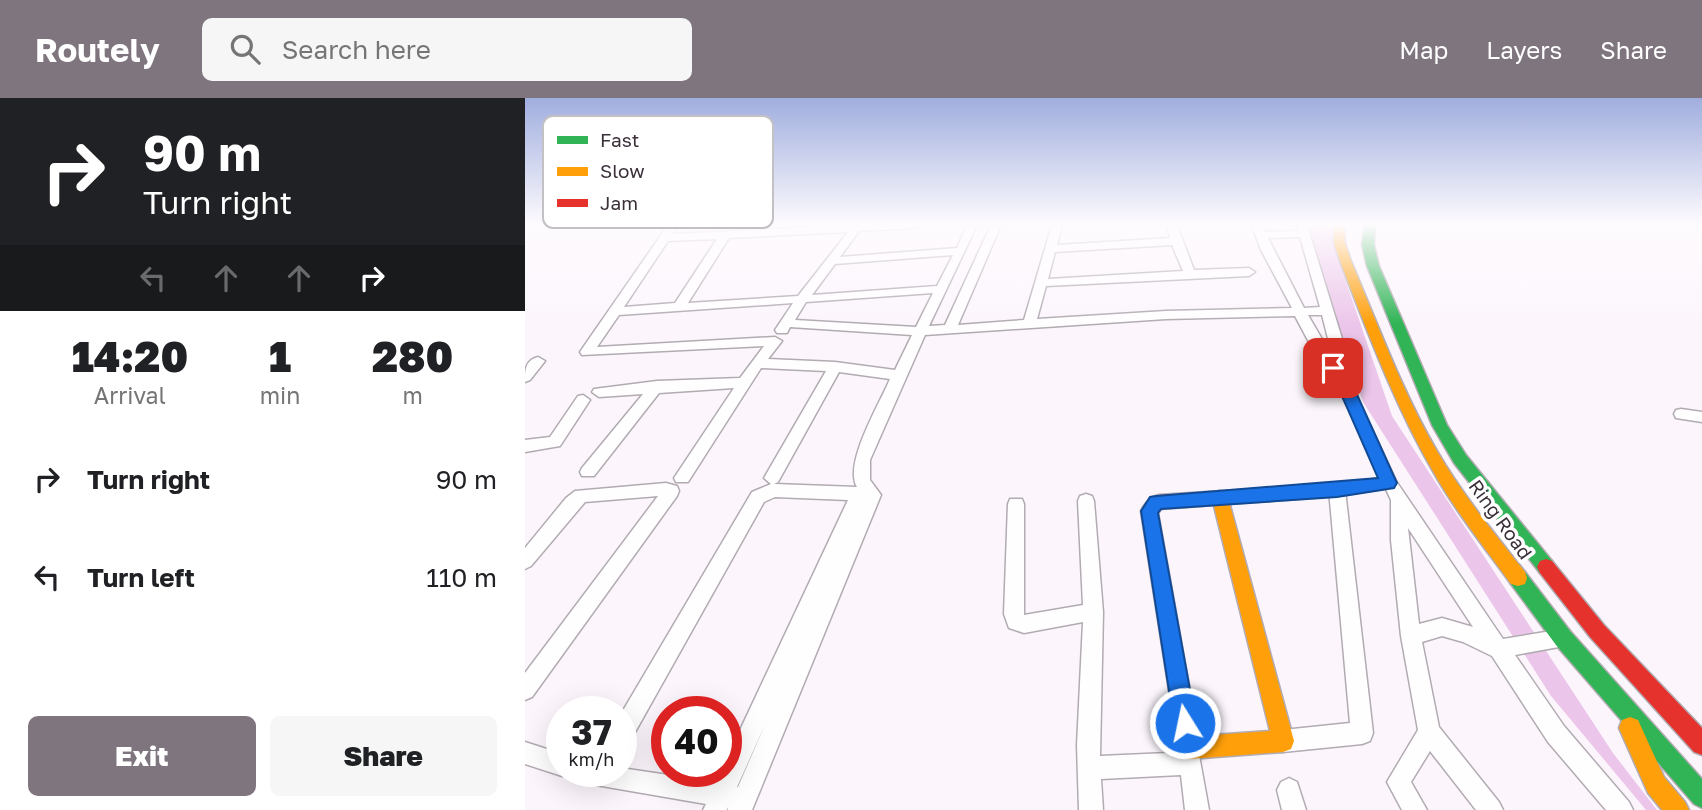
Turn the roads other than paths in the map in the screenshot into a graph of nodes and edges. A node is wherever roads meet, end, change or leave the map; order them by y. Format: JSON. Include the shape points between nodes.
{"nodes":[{"id":1,"x":650,"y":258,"type":"edge"},
{"id":2,"x":710,"y":258,"type":"edge"},
{"id":3,"x":831,"y":258,"type":"edge"},
{"id":4,"x":866,"y":258,"type":"edge"},
{"id":5,"x":957,"y":258,"type":"edge"},
{"id":6,"x":981,"y":258,"type":"edge"},
{"id":7,"x":1048,"y":258,"type":"edge"},
{"id":8,"x":1183,"y":258,"type":"edge"},
{"id":9,"x":1273,"y":258,"type":"edge"},
{"id":10,"x":1311,"y":258,"type":"edge"},
{"id":11,"x":1345,"y":258,"type":"edge"},
{"id":12,"x":1371,"y":258,"type":"edge"},
{"id":13,"x":829,"y":261,"type":"junction"},
{"id":14,"x":1249,"y":272,"type":"dead end"},
{"id":15,"x":1190,"y":275,"type":"junction"},
{"id":16,"x":1041,"y":283,"type":"junction"},
{"id":17,"x":941,"y":289,"type":"junction"},
{"id":18,"x":802,"y":299,"type":"junction"},
{"id":19,"x":679,"y":307,"type":"junction"},
{"id":20,"x":615,"y":311,"type":"junction"},
{"id":21,"x":1300,"y":311,"type":"junction"},
{"id":22,"x":1326,"y":311,"type":"junction"},
{"id":23,"x":786,"y":323,"type":"junction"},
{"id":24,"x":1028,"y":324,"type":"junction"},
{"id":25,"x":950,"y":328,"type":"junction"},
{"id":26,"x":920,"y":331,"type":"junction"},
{"id":27,"x":775,"y":341,"type":"junction"},
{"id":28,"x":525,"y":362,"type":"edge"},
{"id":29,"x":757,"y":363,"type":"junction"},
{"id":30,"x":835,"y":367,"type":"junction"},
{"id":31,"x":899,"y":375,"type":"junction"},
{"id":32,"x":525,"y":377,"type":"edge"},
{"id":33,"x":745,"y":382,"type":"junction"},
{"id":34,"x":657,"y":386,"type":"junction"},
{"id":35,"x":1346,"y":388,"type":"junction"},
{"id":36,"x":599,"y":392,"type":"dead end"},
{"id":37,"x":583,"y":400,"type":"dead end"},
{"id":38,"x":1681,"y":414,"type":"dead end"},
{"id":39,"x":1702,"y":417,"type":"edge"},
{"id":40,"x":525,"y":446,"type":"edge"},
{"id":41,"x":588,"y":472,"type":"dead end"},
{"id":42,"x":682,"y":478,"type":"dead end"},
{"id":43,"x":772,"y":478,"type":"dead end"},
{"id":44,"x":1337,"y":490,"type":"junction"},
{"id":45,"x":1394,"y":492,"type":"junction"},
{"id":46,"x":866,"y":493,"type":"junction"},
{"id":47,"x":1220,"y":498,"type":"junction"},
{"id":48,"x":1086,"y":501,"type":"dead end"},
{"id":49,"x":1016,"y":504,"type":"dead end"},
{"id":50,"x":525,"y":561,"type":"edge"},
{"id":51,"x":1093,"y":612,"type":"junction"},
{"id":52,"x":1411,"y":636,"type":"junction"},
{"id":53,"x":1563,"y":638,"type":"junction"},
{"id":54,"x":1498,"y":649,"type":"junction"},
{"id":55,"x":525,"y":690,"type":"edge"},
{"id":56,"x":1620,"y":704,"type":"junction"},
{"id":57,"x":637,"y":707,"type":"edge"},
{"id":58,"x":1429,"y":732,"type":"junction"},
{"id":59,"x":1283,"y":741,"type":"junction"},
{"id":60,"x":1702,"y":744,"type":"edge"},
{"id":61,"x":525,"y":753,"type":"edge"},
{"id":62,"x":546,"y":760,"type":"edge"},
{"id":63,"x":1089,"y":768,"type":"junction"},
{"id":64,"x":637,"y":782,"type":"edge"},
{"id":65,"x":1702,"y":796,"type":"edge"},
{"id":66,"x":731,"y":803,"type":"edge"},
{"id":67,"x":1091,"y":810,"type":"edge"},
{"id":68,"x":1197,"y":810,"type":"edge"},
{"id":69,"x":1415,"y":810,"type":"edge"},
{"id":70,"x":1491,"y":810,"type":"edge"},
{"id":71,"x":1621,"y":810,"type":"edge"},
{"id":72,"x":1677,"y":810,"type":"edge"}],
"edges":[{"from":1,"to":20,"type":"street"},
{"from":2,"to":19,"type":"street"},
{"from":3,"to":13,"type":"street"},
{"from":4,"to":13,"type":"street"},
{"from":5,"to":17,"type":"street"},
{"from":6,"to":25,"type":"street"},
{"from":7,"to":16,"type":"street"},
{"from":8,"to":15,"type":"street"},
{"from":9,"to":21,"type":"street"},
{"from":10,"to":22,"type":"street"},
{"from":11,"to":53,"type":"main road","name":"Ring Road","via":[[1431,455]]},
{"from":12,"to":60,"type":"main road","name":"Ring Road","via":[[1440,425],[1460,459],[1597,631]]},
{"from":13,"to":18,"type":"street"},
{"from":14,"to":15,"type":"street"},
{"from":15,"to":16,"type":"street"},
{"from":16,"to":24,"type":"street"},
{"from":17,"to":18,"type":"street"},
{"from":17,"to":26,"type":"street"},
{"from":18,"to":19,"type":"street"},
{"from":18,"to":23,"type":"street"},
{"from":19,"to":20,"type":"street"},
{"from":20,"to":27,"type":"street","via":[[587,352]]},
{"from":21,"to":22,"type":"street"},
{"from":21,"to":24,"type":"street"},
{"from":21,"to":35,"type":"street"},
{"from":22,"to":35,"type":"street"},
{"from":23,"to":26,"type":"street"},
{"from":23,"to":27,"type":"street"},
{"from":24,"to":25,"type":"street"},
{"from":25,"to":26,"type":"street"},
{"from":26,"to":31,"type":"street"},
{"from":27,"to":29,"type":"street"},
{"from":28,"to":32,"type":"street","via":[[538,361]]},
{"from":29,"to":30,"type":"street"},
{"from":29,"to":33,"type":"street"},
{"from":30,"to":31,"type":"street"},
{"from":30,"to":43,"type":"street"},
{"from":31,"to":46,"type":"street","via":[[862,460]]},
{"from":33,"to":34,"type":"street"},
{"from":33,"to":42,"type":"street"},
{"from":34,"to":36,"type":"street"},
{"from":34,"to":41,"type":"street"},
{"from":35,"to":45,"type":"street"},
{"from":37,"to":40,"type":"street","via":[[555,442]]},
{"from":38,"to":39,"type":"street"},
{"from":44,"to":45,"type":"main road"},
{"from":44,"to":47,"type":"main road"},
{"from":44,"to":59,"type":"street","via":[[1363,733]]},
{"from":45,"to":52,"type":"street"},
{"from":45,"to":54,"type":"street"},
{"from":46,"to":57,"type":"street","via":[[773,490],[758,497]]},
{"from":46,"to":66,"type":"street"},
{"from":47,"to":59,"type":"main road"},
{"from":47,"to":59,"type":"main road","via":[[1156,502],[1149,511],[1189,748]]},
{"from":48,"to":51,"type":"street"},
{"from":49,"to":51,"type":"street","via":[[1016,622]]},
{"from":50,"to":55,"type":"street","via":[[581,496],[671,491]]},
{"from":51,"to":63,"type":"street"},
{"from":52,"to":54,"type":"street","via":[[1441,627]]},
{"from":52,"to":58,"type":"street"},
{"from":53,"to":54,"type":"street"},
{"from":53,"to":56,"type":"main road","name":"Ring Road"},
{"from":54,"to":71,"type":"street","via":[[1556,734]]},
{"from":56,"to":65,"type":"main road","name":"Ring Road"},
{"from":56,"to":72,"type":"main road","via":[[1656,785]]},
{"from":58,"to":69,"type":"street","via":[[1398,782]]},
{"from":58,"to":70,"type":"street"},
{"from":61,"to":62,"type":"street"},
{"from":63,"to":67,"type":"street"},
{"from":63,"to":68,"type":"street","via":[[1191,763]]},
{"from":64,"to":66,"type":"street"}]}
